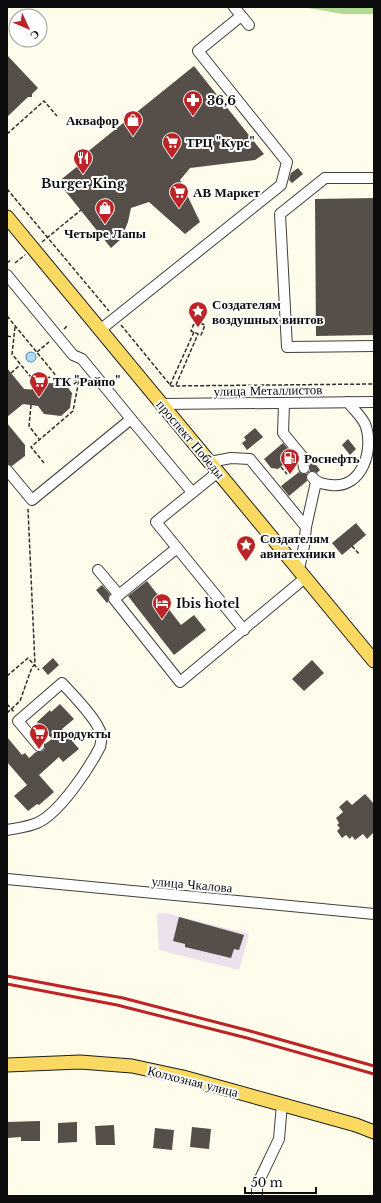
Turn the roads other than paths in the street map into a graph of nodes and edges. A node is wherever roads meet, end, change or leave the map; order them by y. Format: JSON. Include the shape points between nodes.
{"nodes":[{"id":1,"x":234,"y":7,"type":"edge"},
{"id":2,"x":241,"y":16,"type":"junction"},
{"id":3,"x":249,"y":26,"type":"dead end"},
{"id":4,"x":374,"y":178,"type":"edge"},
{"id":5,"x":7,"y":217,"type":"edge"},
{"id":6,"x":7,"y":275,"type":"edge"},
{"id":7,"x":100,"y":330,"type":"junction"},
{"id":8,"x":374,"y":346,"type":"edge"},
{"id":9,"x":348,"y":402,"type":"junction"},
{"id":10,"x":374,"y":402,"type":"edge"},
{"id":11,"x":284,"y":403,"type":"junction"},
{"id":12,"x":162,"y":404,"type":"junction"},
{"id":13,"x":131,"y":419,"type":"junction"},
{"id":14,"x":214,"y":467,"type":"junction"},
{"id":15,"x":304,"y":468,"type":"dead end"},
{"id":16,"x":7,"y":470,"type":"edge"},
{"id":17,"x":192,"y":492,"type":"junction"},
{"id":18,"x":306,"y":527,"type":"junction"},
{"id":19,"x":177,"y":548,"type":"junction"},
{"id":20,"x":98,"y":570,"type":"dead end"},
{"id":21,"x":302,"y":573,"type":"junction"},
{"id":22,"x":119,"y":595,"type":"junction"},
{"id":23,"x":244,"y":630,"type":"junction"},
{"id":24,"x":374,"y":661,"type":"edge"},
{"id":25,"x":39,"y":746,"type":"dead end"},
{"id":26,"x":7,"y":830,"type":"edge"},
{"id":27,"x":7,"y":879,"type":"edge"},
{"id":28,"x":374,"y":914,"type":"edge"},
{"id":29,"x":7,"y":1065,"type":"edge"},
{"id":30,"x":282,"y":1104,"type":"junction"},
{"id":31,"x":374,"y":1132,"type":"edge"},
{"id":32,"x":257,"y":1196,"type":"edge"}],
"edges":[{"from":1,"to":2,"type":"street"},
{"from":2,"to":3,"type":"street"},
{"from":2,"to":7,"type":"street","via":[[198,51],[287,162],[281,185]]},
{"from":4,"to":8,"type":"street","via":[[325,178],[280,214],[287,347]]},
{"from":5,"to":7,"type":"main road","name":"проспект Победы"},
{"from":6,"to":13,"type":"street","via":[[73,355],[82,359]]},
{"from":7,"to":12,"type":"main road","name":"проспект Победы"},
{"from":9,"to":10,"type":"street","name":"улица Металлистов"},
{"from":9,"to":11,"type":"street","name":"улица Металлистов"},
{"from":9,"to":18,"type":"street","via":[[367,431],[366,460],[358,476],[351,482],[337,486],[314,479]]},
{"from":11,"to":12,"type":"street","name":"улица Металлистов"},
{"from":11,"to":15,"type":"street","via":[[283,433],[302,456]]},
{"from":12,"to":14,"type":"main road","name":"проспект Победы"},
{"from":13,"to":16,"type":"street","via":[[32,500]]},
{"from":13,"to":17,"type":"street"},
{"from":14,"to":17,"type":"street"},
{"from":14,"to":18,"type":"street","via":[[231,458],[250,459]]},
{"from":14,"to":21,"type":"main road","name":"проспект Победы"},
{"from":17,"to":19,"type":"street","via":[[156,522]]},
{"from":18,"to":21,"type":"street"},
{"from":19,"to":22,"type":"street"},
{"from":19,"to":23,"type":"street"},
{"from":20,"to":22,"type":"street"},
{"from":21,"to":23,"type":"street"},
{"from":21,"to":24,"type":"main road","name":"проспект Победы"},
{"from":22,"to":23,"type":"street","via":[[114,599],[180,682]]},
{"from":25,"to":26,"type":"street","via":[[18,721],[62,683],[89,714],[101,733],[100,747],[63,802],[39,822]]},
{"from":27,"to":28,"type":"street","name":"улица Чкалова"},
{"from":29,"to":30,"type":"main road","name":"Колхозная улица","via":[[80,1062],[132,1066]]},
{"from":30,"to":31,"type":"main road","name":"Колхозная улица"},
{"from":30,"to":32,"type":"street","via":[[279,1139],[257,1185]]}]}
